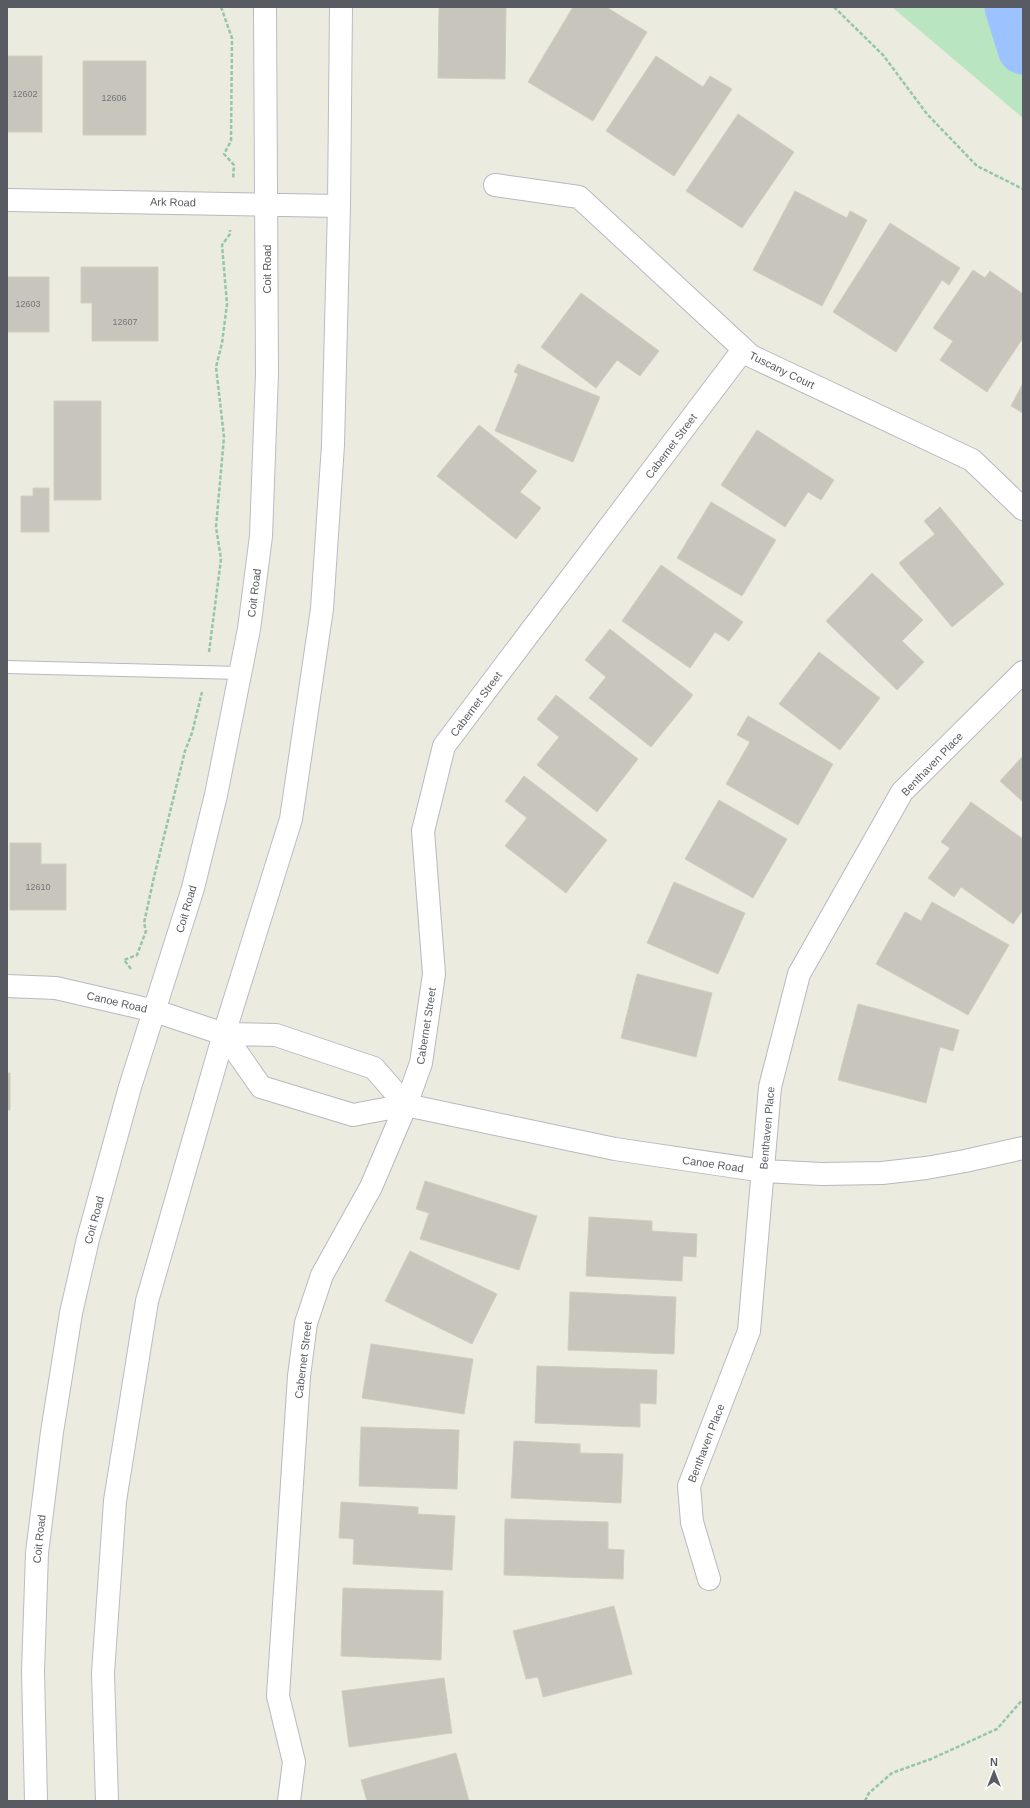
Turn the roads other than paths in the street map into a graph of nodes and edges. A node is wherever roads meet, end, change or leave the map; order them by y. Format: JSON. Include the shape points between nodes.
{"nodes":[{"id":1,"x":265,"y":7,"type":"edge"},
{"id":2,"x":341,"y":7,"type":"edge"},
{"id":3,"x":495,"y":185,"type":"dead end"},
{"id":4,"x":7,"y":200,"type":"edge"},
{"id":5,"x":267,"y":204,"type":"junction"},
{"id":6,"x":339,"y":206,"type":"junction"},
{"id":7,"x":743,"y":350,"type":"junction"},
{"id":8,"x":1023,"y":509,"type":"edge"},
{"id":9,"x":7,"y":667,"type":"edge"},
{"id":10,"x":1023,"y":672,"type":"edge"},
{"id":11,"x":240,"y":673,"type":"junction"},
{"id":12,"x":7,"y":986,"type":"edge"},
{"id":13,"x":155,"y":1011,"type":"junction"},
{"id":14,"x":224,"y":1034,"type":"junction"},
{"id":15,"x":406,"y":1105,"type":"junction"},
{"id":16,"x":1023,"y":1148,"type":"edge"},
{"id":17,"x":764,"y":1171,"type":"junction"},
{"id":18,"x":709,"y":1579,"type":"dead end"},
{"id":19,"x":36,"y":1801,"type":"edge"},
{"id":20,"x":107,"y":1801,"type":"edge"},
{"id":21,"x":289,"y":1801,"type":"edge"}],
"edges":[{"from":1,"to":5,"type":"street","name":"Coit Road"},
{"from":2,"to":6,"type":"street"},
{"from":3,"to":7,"type":"street","name":"Tuscany Court","via":[[579,197]]},
{"from":4,"to":5,"type":"street","name":"Ark Road"},
{"from":5,"to":6,"type":"street","name":"Ark Road"},
{"from":5,"to":11,"type":"street","name":"Coit Road","via":[[267,373],[261,536],[249,629]]},
{"from":6,"to":14,"type":"street","via":[[333,445],[322,609],[291,820]]},
{"from":7,"to":8,"type":"street","name":"Tuscany Court","via":[[972,460]]},
{"from":7,"to":15,"type":"street","name":"Cabernet Street","via":[[444,746],[423,831],[434,974],[421,1062]]},
{"from":9,"to":11,"type":"lane"},
{"from":10,"to":17,"type":"street","name":"Benthaven Place","via":[[902,792],[799,974],[770,1086]]},
{"from":11,"to":13,"type":"street","name":"Coit Road","via":[[216,795],[193,888]]},
{"from":12,"to":13,"type":"street","name":"Canoe Road","via":[[56,988]]},
{"from":13,"to":14,"type":"street","name":"Canoe Road"},
{"from":13,"to":19,"type":"street","name":"Coit Road","via":[[130,1086],[88,1239],[71,1313],[52,1432],[37,1553],[33,1671]]},
{"from":14,"to":15,"type":"street","name":"Canoe Road","via":[[276,1035],[374,1068]]},
{"from":14,"to":15,"type":"street","name":"Canoe Road","via":[[261,1088],[353,1115]]},
{"from":14,"to":20,"type":"street","via":[[147,1301],[115,1500],[103,1673]]},
{"from":15,"to":17,"type":"street","name":"Canoe Road","via":[[615,1149]]},
{"from":15,"to":21,"type":"street","name":"Cabernet Street","via":[[372,1187],[322,1275],[306,1323],[299,1384],[278,1696],[294,1762]]},
{"from":16,"to":17,"type":"street","name":"Canoe Road","via":[[965,1161],[882,1173],[821,1174]]},
{"from":17,"to":18,"type":"street","name":"Benthaven Place","via":[[749,1331],[689,1486],[692,1522]]}]}
